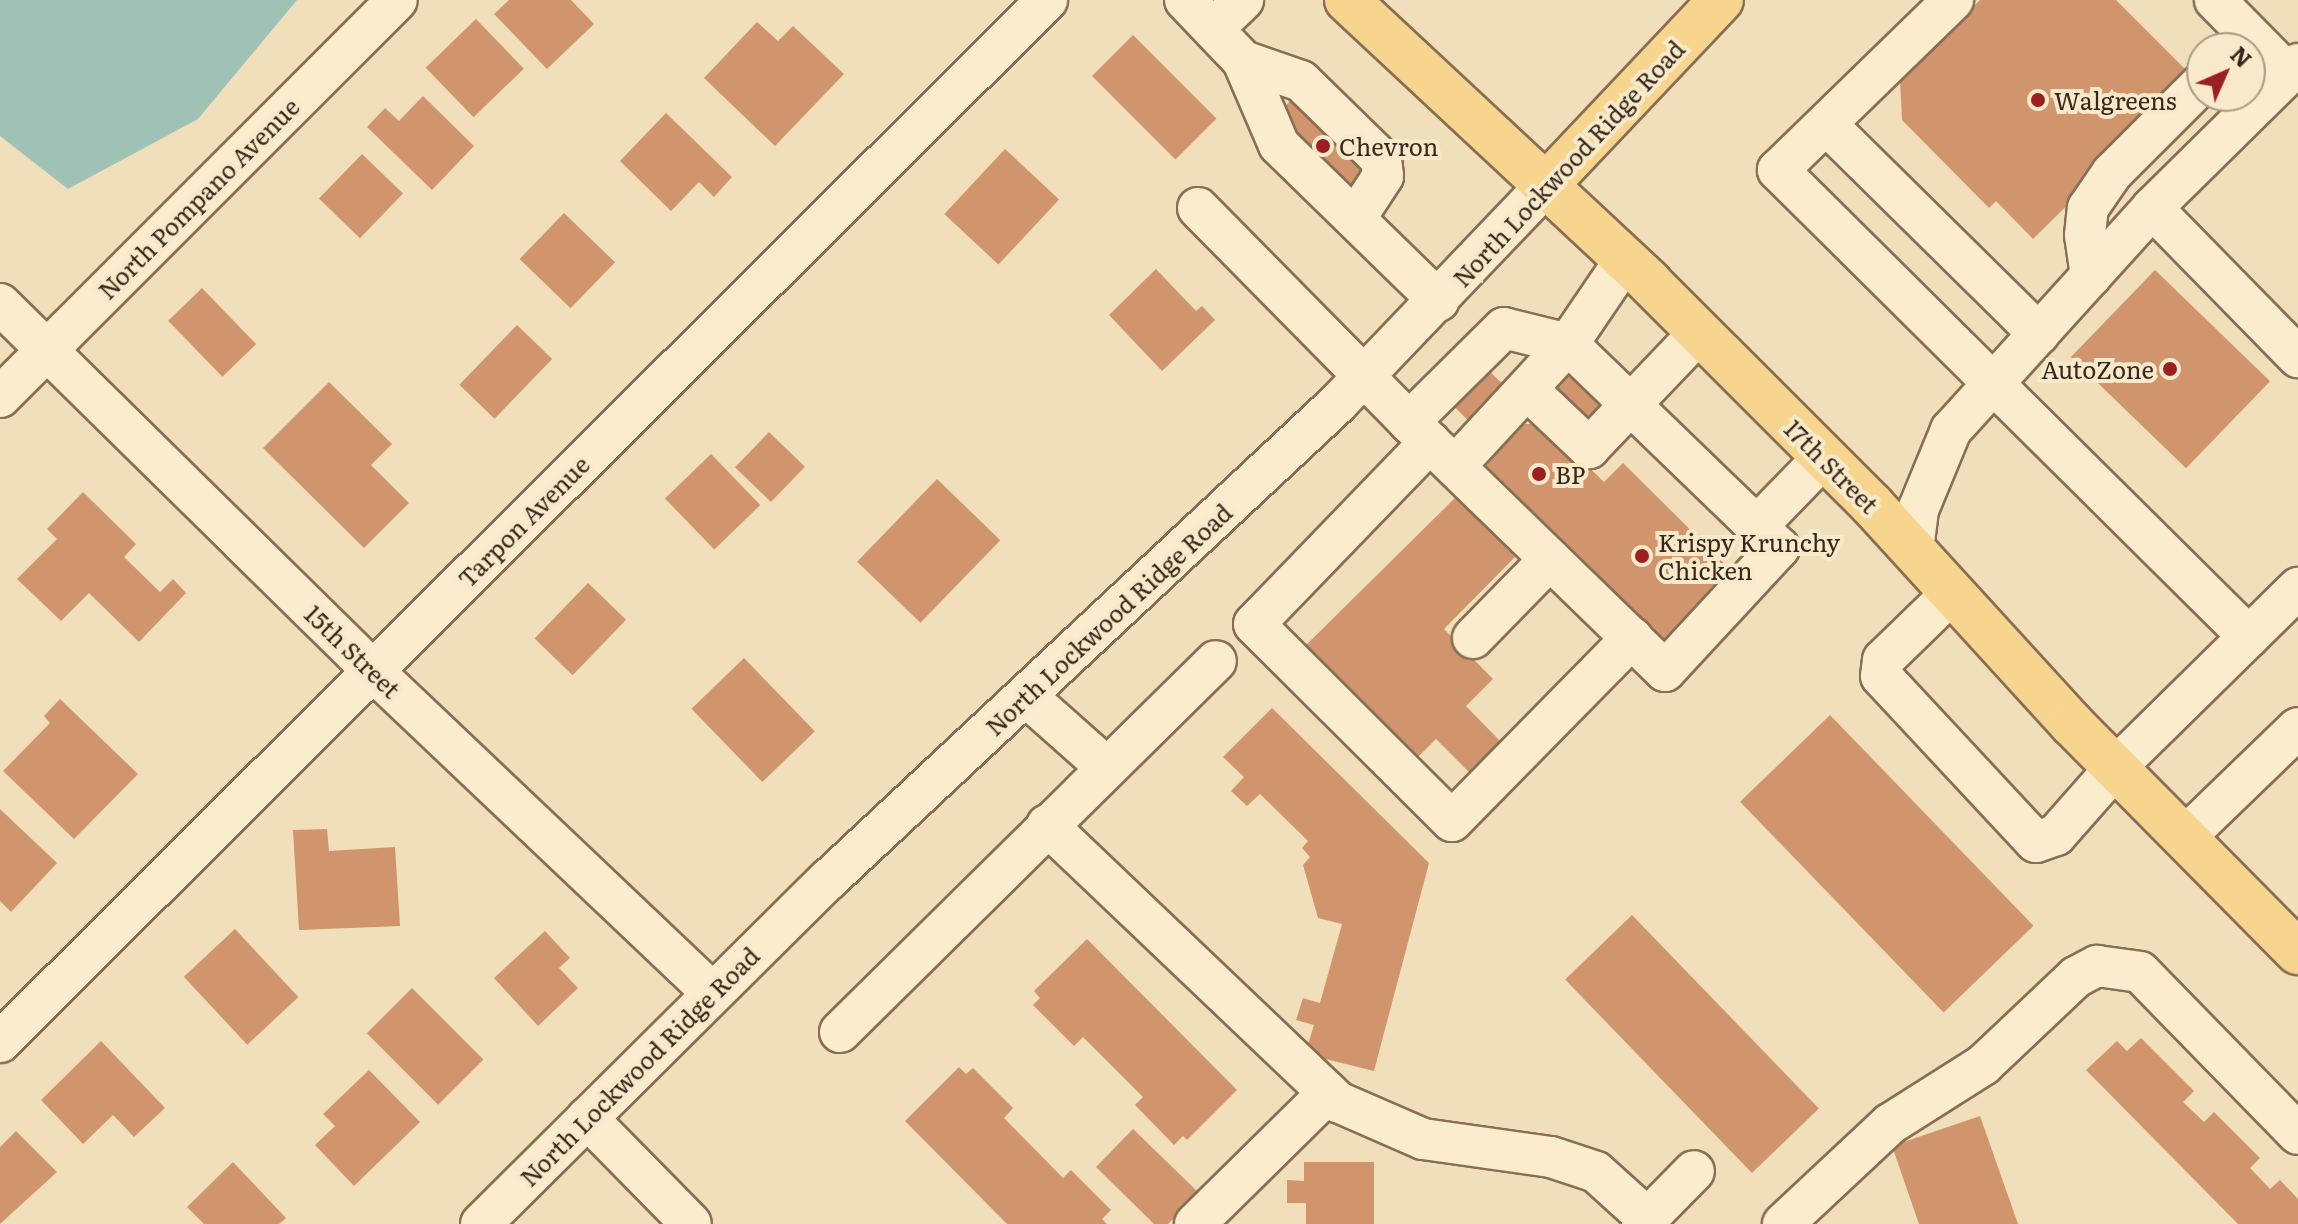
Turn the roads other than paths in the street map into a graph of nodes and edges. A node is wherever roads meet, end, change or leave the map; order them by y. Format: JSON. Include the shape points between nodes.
{"nodes":[{"id":1,"x":397,"y":0,"type":"edge"},
{"id":2,"x":1047,"y":0,"type":"edge"},
{"id":3,"x":1185,"y":0,"type":"edge"},
{"id":4,"x":1243,"y":0,"type":"edge"},
{"id":5,"x":1347,"y":0,"type":"edge"},
{"id":6,"x":1721,"y":0,"type":"edge"},
{"id":7,"x":1953,"y":0,"type":"edge"},
{"id":8,"x":2215,"y":0,"type":"edge"},
{"id":9,"x":1213,"y":29,"type":"junction"},
{"id":10,"x":2237,"y":32,"type":"edge"},
{"id":11,"x":2266,"y":54,"type":"edge"},
{"id":12,"x":1243,"y":61,"type":"junction"},
{"id":13,"x":2293,"y":69,"type":"edge"},
{"id":14,"x":2186,"y":99,"type":"edge"},
{"id":15,"x":1826,"y":124,"type":"junction"},
{"id":16,"x":1545,"y":186,"type":"junction"},
{"id":17,"x":1198,"y":208,"type":"dead end"},
{"id":18,"x":2152,"y":208,"type":"junction"},
{"id":19,"x":1355,"y":219,"type":"junction"},
{"id":20,"x":1625,"y":260,"type":"junction"},
{"id":21,"x":2091,"y":276,"type":"junction"},
{"id":22,"x":1439,"y":301,"type":"junction"},
{"id":23,"x":0,"y":304,"type":"edge"},
{"id":24,"x":1699,"y":333,"type":"junction"},
{"id":25,"x":2039,"y":334,"type":"junction"},
{"id":26,"x":1568,"y":344,"type":"junction"},
{"id":27,"x":45,"y":350,"type":"junction"},
{"id":28,"x":2298,"y":357,"type":"edge"},
{"id":29,"x":1364,"y":377,"type":"junction"},
{"id":30,"x":1993,"y":384,"type":"junction"},
{"id":31,"x":1529,"y":391,"type":"junction"},
{"id":32,"x":0,"y":397,"type":"edge"},
{"id":33,"x":1633,"y":404,"type":"junction"},
{"id":34,"x":1431,"y":444,"type":"junction"},
{"id":35,"x":1824,"y":457,"type":"junction"},
{"id":36,"x":1757,"y":526,"type":"junction"},
{"id":37,"x":1913,"y":550,"type":"junction"},
{"id":38,"x":1550,"y":559,"type":"junction"},
{"id":39,"x":2298,"y":588,"type":"edge"},
{"id":40,"x":1952,"y":593,"type":"junction"},
{"id":41,"x":2249,"y":637,"type":"junction"},
{"id":42,"x":1473,"y":638,"type":"dead end"},
{"id":43,"x":1632,"y":638,"type":"junction"},
{"id":44,"x":1216,"y":661,"type":"dead end"},
{"id":45,"x":372,"y":670,"type":"junction"},
{"id":46,"x":1026,"y":696,"type":"junction"},
{"id":47,"x":2298,"y":728,"type":"edge"},
{"id":48,"x":1107,"y":768,"type":"junction"},
{"id":49,"x":2115,"y":768,"type":"junction"},
{"id":50,"x":1047,"y":825,"type":"junction"},
{"id":51,"x":2184,"y":838,"type":"junction"},
{"id":52,"x":2298,"y":952,"type":"edge"},
{"id":53,"x":712,"y":993,"type":"junction"},
{"id":54,"x":840,"y":1032,"type":"dead end"},
{"id":55,"x":0,"y":1042,"type":"edge"},
{"id":56,"x":1328,"y":1093,"type":"junction"},
{"id":57,"x":587,"y":1118,"type":"junction"},
{"id":58,"x":2298,"y":1134,"type":"edge"},
{"id":59,"x":1694,"y":1171,"type":"dead end"},
{"id":60,"x":1645,"y":1221,"type":"edge"},
{"id":61,"x":481,"y":1224,"type":"edge"},
{"id":62,"x":691,"y":1224,"type":"edge"},
{"id":63,"x":1195,"y":1224,"type":"edge"},
{"id":64,"x":1783,"y":1224,"type":"edge"}],
"edges":[{"from":1,"to":27,"type":"street","name":"North Pompano Avenue"},
{"from":2,"to":45,"type":"street","name":"Tarpon Avenue"},
{"from":3,"to":9,"type":"street"},
{"from":4,"to":9,"type":"street"},
{"from":5,"to":16,"type":"main road","name":"17th Street"},
{"from":6,"to":16,"type":"main road","name":"North Lockwood Ridge Road"},
{"from":7,"to":15,"type":"street"},
{"from":8,"to":10,"type":"street"},
{"from":9,"to":12,"type":"street"},
{"from":11,"to":13,"type":"street"},
{"from":12,"to":19,"type":"street","via":[[1279,145]]},
{"from":12,"to":19,"type":"street","via":[[1301,81],[1381,159],[1383,176]]},
{"from":13,"to":18,"type":"street"},
{"from":14,"to":21,"type":"street","via":[[2112,173],[2088,208],[2085,235]]},
{"from":15,"to":25,"type":"street"},
{"from":15,"to":30,"type":"street","via":[[1778,170]]},
{"from":16,"to":20,"type":"main road","name":"17th Street"},
{"from":16,"to":22,"type":"street","name":"North Lockwood Ridge Road"},
{"from":17,"to":29,"type":"street"},
{"from":18,"to":21,"type":"street"},
{"from":18,"to":28,"type":"street"},
{"from":19,"to":22,"type":"street"},
{"from":20,"to":24,"type":"main road","name":"17th Street"},
{"from":20,"to":26,"type":"street"},
{"from":21,"to":25,"type":"street"},
{"from":22,"to":29,"type":"street","name":"North Lockwood Ridge Road"},
{"from":23,"to":27,"type":"street","name":"15th Street"},
{"from":24,"to":33,"type":"street"},
{"from":24,"to":35,"type":"main road","name":"17th Street"},
{"from":25,"to":30,"type":"street"},
{"from":26,"to":31,"type":"street"},
{"from":26,"to":33,"type":"street"},
{"from":26,"to":34,"type":"street","via":[[1504,328]]},
{"from":27,"to":32,"type":"street","name":"North Pompano Avenue"},
{"from":27,"to":45,"type":"street","name":"15th Street"},
{"from":29,"to":34,"type":"street"},
{"from":29,"to":46,"type":"street","name":"North Lockwood Ridge Road"},
{"from":30,"to":37,"type":"street","via":[[1951,430],[1934,463],[1918,510]]},
{"from":30,"to":41,"type":"street"},
{"from":31,"to":33,"type":"street","via":[[1589,448]]},
{"from":31,"to":34,"type":"street"},
{"from":33,"to":36,"type":"street"},
{"from":34,"to":38,"type":"street"},
{"from":34,"to":43,"type":"street","via":[[1254,624],[1452,821]]},
{"from":35,"to":36,"type":"street"},
{"from":35,"to":37,"type":"main road","name":"17th Street"},
{"from":36,"to":43,"type":"street","via":[[1779,548],[1665,671]]},
{"from":37,"to":40,"type":"main road","name":"17th Street"},
{"from":38,"to":42,"type":"street"},
{"from":38,"to":43,"type":"street"},
{"from":39,"to":41,"type":"street"},
{"from":40,"to":49,"type":"main road","name":"17th Street"},
{"from":40,"to":49,"type":"street","via":[[1883,660],[1886,686],[2036,842],[2056,835]]},
{"from":41,"to":49,"type":"street"},
{"from":44,"to":48,"type":"street"},
{"from":45,"to":53,"type":"street","name":"15th Street"},
{"from":45,"to":55,"type":"street","name":"Tarpon Avenue"},
{"from":46,"to":48,"type":"street"},
{"from":46,"to":53,"type":"street","name":"North Lockwood Ridge Road"},
{"from":47,"to":51,"type":"street"},
{"from":48,"to":50,"type":"street"},
{"from":49,"to":51,"type":"main road","name":"17th Street"},
{"from":50,"to":54,"type":"street"},
{"from":50,"to":56,"type":"street"},
{"from":51,"to":52,"type":"main road","name":"17th Street"},
{"from":53,"to":57,"type":"street","name":"North Lockwood Ridge Road"},
{"from":56,"to":60,"type":"street","via":[[1367,1118],[1423,1139],[1551,1157],[1596,1172]]},
{"from":56,"to":63,"type":"street"},
{"from":57,"to":61,"type":"street","name":"North Lockwood Ridge Road"},
{"from":57,"to":62,"type":"street"},
{"from":58,"to":64,"type":"street","via":[[2140,972],[2097,966],[2076,977],[1983,1065],[1890,1124]]},
{"from":59,"to":60,"type":"street"}]}
